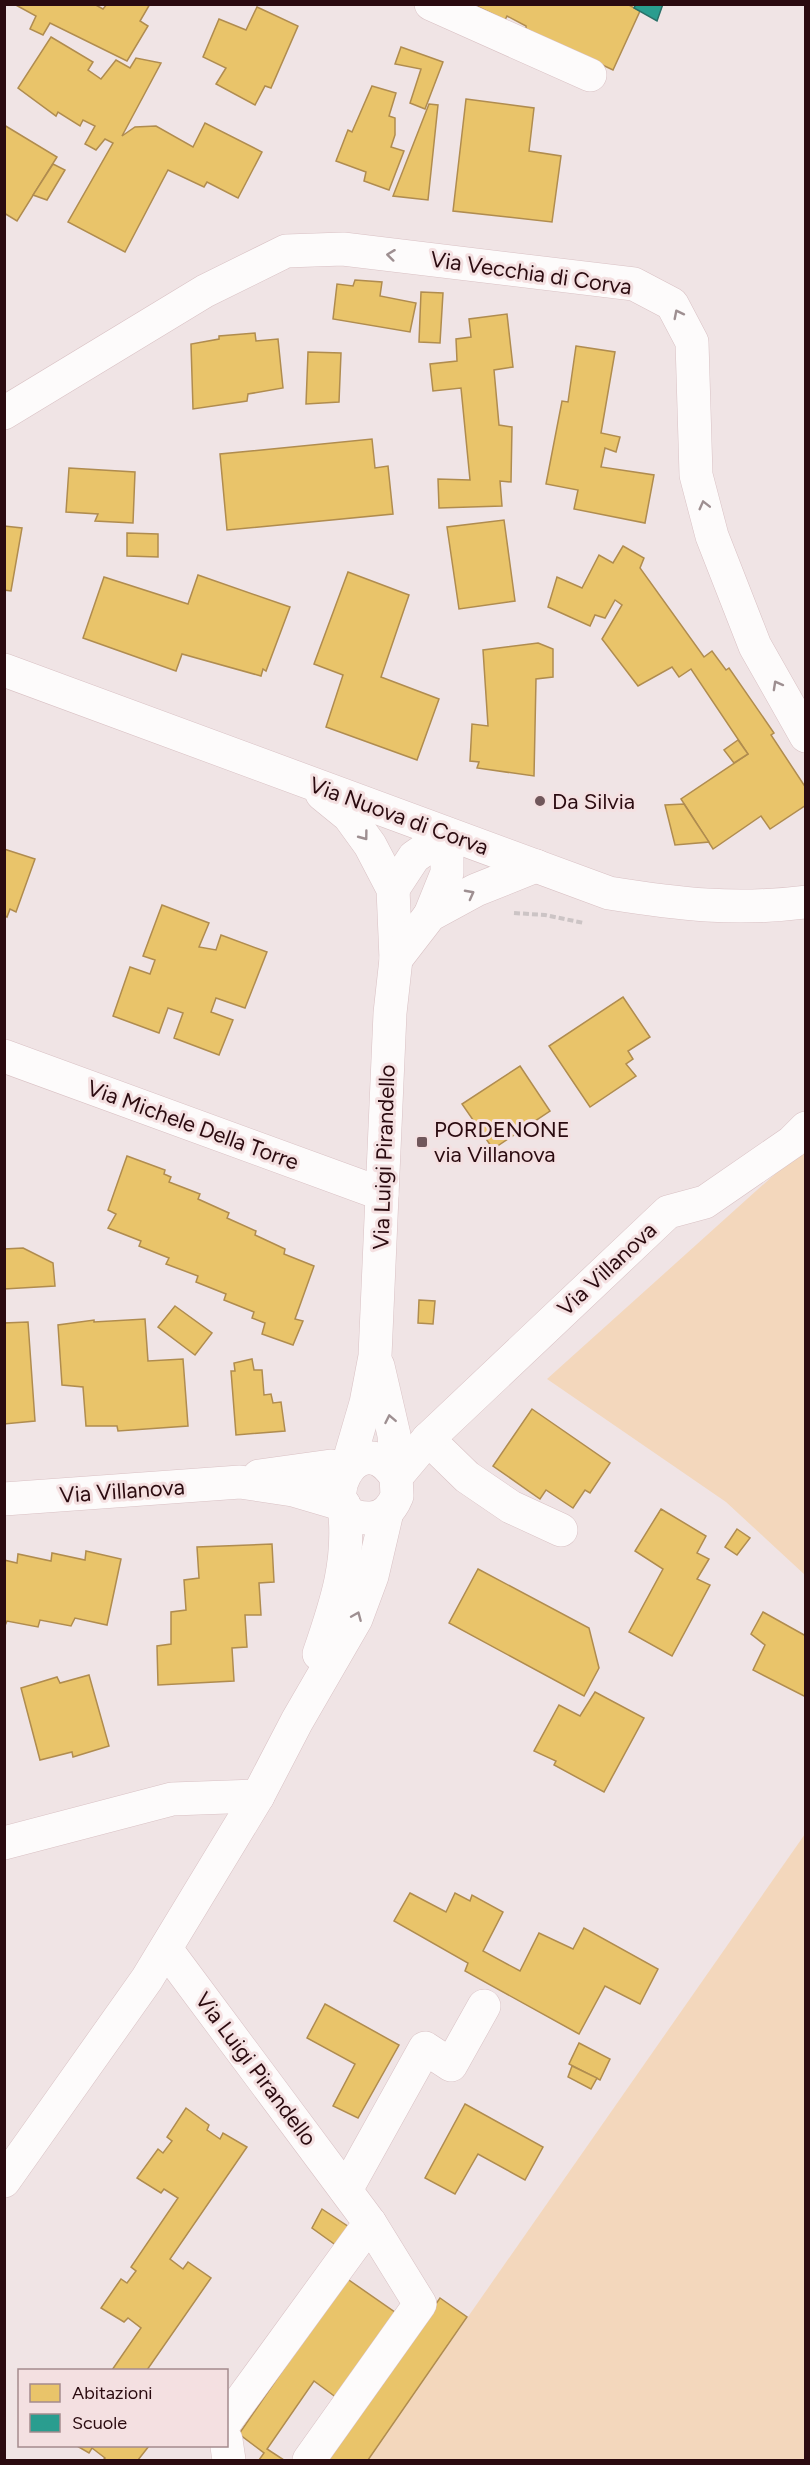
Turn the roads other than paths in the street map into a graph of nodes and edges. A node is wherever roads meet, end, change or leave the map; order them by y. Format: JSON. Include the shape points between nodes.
{"nodes":[{"id":1,"x":431,"y":4,"type":"edge"},
{"id":2,"x":590,"y":75,"type":"dead end"},
{"id":3,"x":4,"y":413,"type":"edge"},
{"id":4,"x":4,"y":670,"type":"edge"},
{"id":5,"x":806,"y":736,"type":"edge"},
{"id":6,"x":306,"y":782,"type":"junction"},
{"id":7,"x":447,"y":834,"type":"junction"},
{"id":8,"x":536,"y":867,"type":"junction"},
{"id":9,"x":393,"y":889,"type":"junction"},
{"id":10,"x":806,"y":902,"type":"edge"},
{"id":11,"x":430,"y":915,"type":"junction"},
{"id":12,"x":396,"y":959,"type":"junction"},
{"id":13,"x":4,"y":1056,"type":"edge"},
{"id":14,"x":806,"y":1128,"type":"edge"},
{"id":15,"x":382,"y":1194,"type":"junction"},
{"id":16,"x":375,"y":1356,"type":"junction"},
{"id":17,"x":428,"y":1439,"type":"junction"},
{"id":18,"x":347,"y":1468,"type":"junction"},
{"id":19,"x":396,"y":1477,"type":"junction"},
{"id":20,"x":240,"y":1482,"type":"junction"},
{"id":21,"x":4,"y":1499,"type":"edge"},
{"id":22,"x":344,"y":1505,"type":"junction"},
{"id":23,"x":387,"y":1512,"type":"junction"},
{"id":24,"x":561,"y":1530,"type":"dead end"},
{"id":25,"x":297,"y":1721,"type":"junction"},
{"id":26,"x":258,"y":1796,"type":"junction"},
{"id":27,"x":4,"y":1844,"type":"edge"},
{"id":28,"x":166,"y":1949,"type":"junction"},
{"id":29,"x":484,"y":2006,"type":"dead end"},
{"id":30,"x":4,"y":2181,"type":"edge"},
{"id":31,"x":346,"y":2190,"type":"junction"},
{"id":32,"x":370,"y":2223,"type":"junction"},
{"id":33,"x":228,"y":2418,"type":"edge"},
{"id":34,"x":309,"y":2460,"type":"edge"}],
"edges":[{"from":1,"to":2,"type":"street"},
{"from":5,"to":3,"type":"street","name":"Via Vecchia di Corva","one_way":true,"via":[[755,646],[712,536],[696,475],[692,342],[672,304],[634,284],[343,249],[286,251],[206,291]]},
{"from":4,"to":6,"type":"street","name":"Via Nuova di Corva"},
{"from":6,"to":7,"type":"street","name":"Via Nuova di Corva"},
{"from":6,"to":9,"type":"street","name":"Via Luigi Pirandello","one_way":true,"via":[[349,816],[370,845]]},
{"from":7,"to":8,"type":"street","name":"Via Nuova di Corva"},
{"from":7,"to":9,"type":"street","via":[[414,857]]},
{"from":7,"to":11,"type":"street","via":[[447,873]]},
{"from":8,"to":10,"type":"street","name":"Via Nuova di Corva","via":[[609,893],[689,906]]},
{"from":11,"to":8,"type":"street","one_way":true,"via":[[476,890]]},
{"from":9,"to":12,"type":"street","name":"Via Luigi Pirandello"},
{"from":11,"to":12,"type":"street"},
{"from":12,"to":15,"type":"street","name":"Via Luigi Pirandello"},
{"from":13,"to":15,"type":"street","name":"Via Michele Della Torre"},
{"from":14,"to":17,"type":"street","name":"Via Villanova","via":[[792,1142],[705,1202],[668,1212]]},
{"from":15,"to":16,"type":"street","name":"Via Luigi Pirandello"},
{"from":16,"to":18,"type":"street","name":"Via Luigi Pirandello"},
{"from":19,"to":16,"type":"street","name":"Via Luigi Pirandello","one_way":true,"via":[[394,1435]]},
{"from":17,"to":19,"type":"street","name":"Via Villanova"},
{"from":17,"to":24,"type":"street","via":[[467,1477],[511,1507]]},
{"from":18,"to":19,"type":"street","via":[[364,1459],[374,1460],[391,1469]]},
{"from":18,"to":20,"type":"street","name":"Via Villanova","via":[[331,1466]]},
{"from":18,"to":22,"type":"street","name":"Via Luigi Pirandello","via":[[339,1486]]},
{"from":19,"to":23,"type":"street","name":"Via Luigi Pirandello","via":[[398,1496]]},
{"from":20,"to":21,"type":"street","name":"Via Villanova"},
{"from":20,"to":22,"type":"street","name":"Via Villanova","via":[[293,1490]]},
{"from":22,"to":23,"type":"street","via":[[359,1517],[379,1517]]},
{"from":22,"to":25,"type":"street","name":"Via Luigi Pirandello","via":[[347,1545],[341,1582]]},
{"from":25,"to":23,"type":"street","name":"Via Luigi Pirandello","one_way":true,"via":[[356,1619],[375,1566]]},
{"from":25,"to":26,"type":"street","name":"Via Luigi Pirandello"},
{"from":26,"to":27,"type":"street","via":[[172,1799]]},
{"from":26,"to":28,"type":"street","name":"Via Luigi Pirandello"},
{"from":28,"to":30,"type":"street","name":"Via Luigi Pirandello"},
{"from":28,"to":31,"type":"street","name":"Via Luigi Pirandello"},
{"from":29,"to":31,"type":"street","via":[[451,2065],[425,2048]]},
{"from":31,"to":32,"type":"street","name":"Via Luigi Pirandello"},
{"from":32,"to":33,"type":"street"},
{"from":32,"to":34,"type":"street","name":"Via Luigi Pirandello","via":[[420,2304]]}]}
